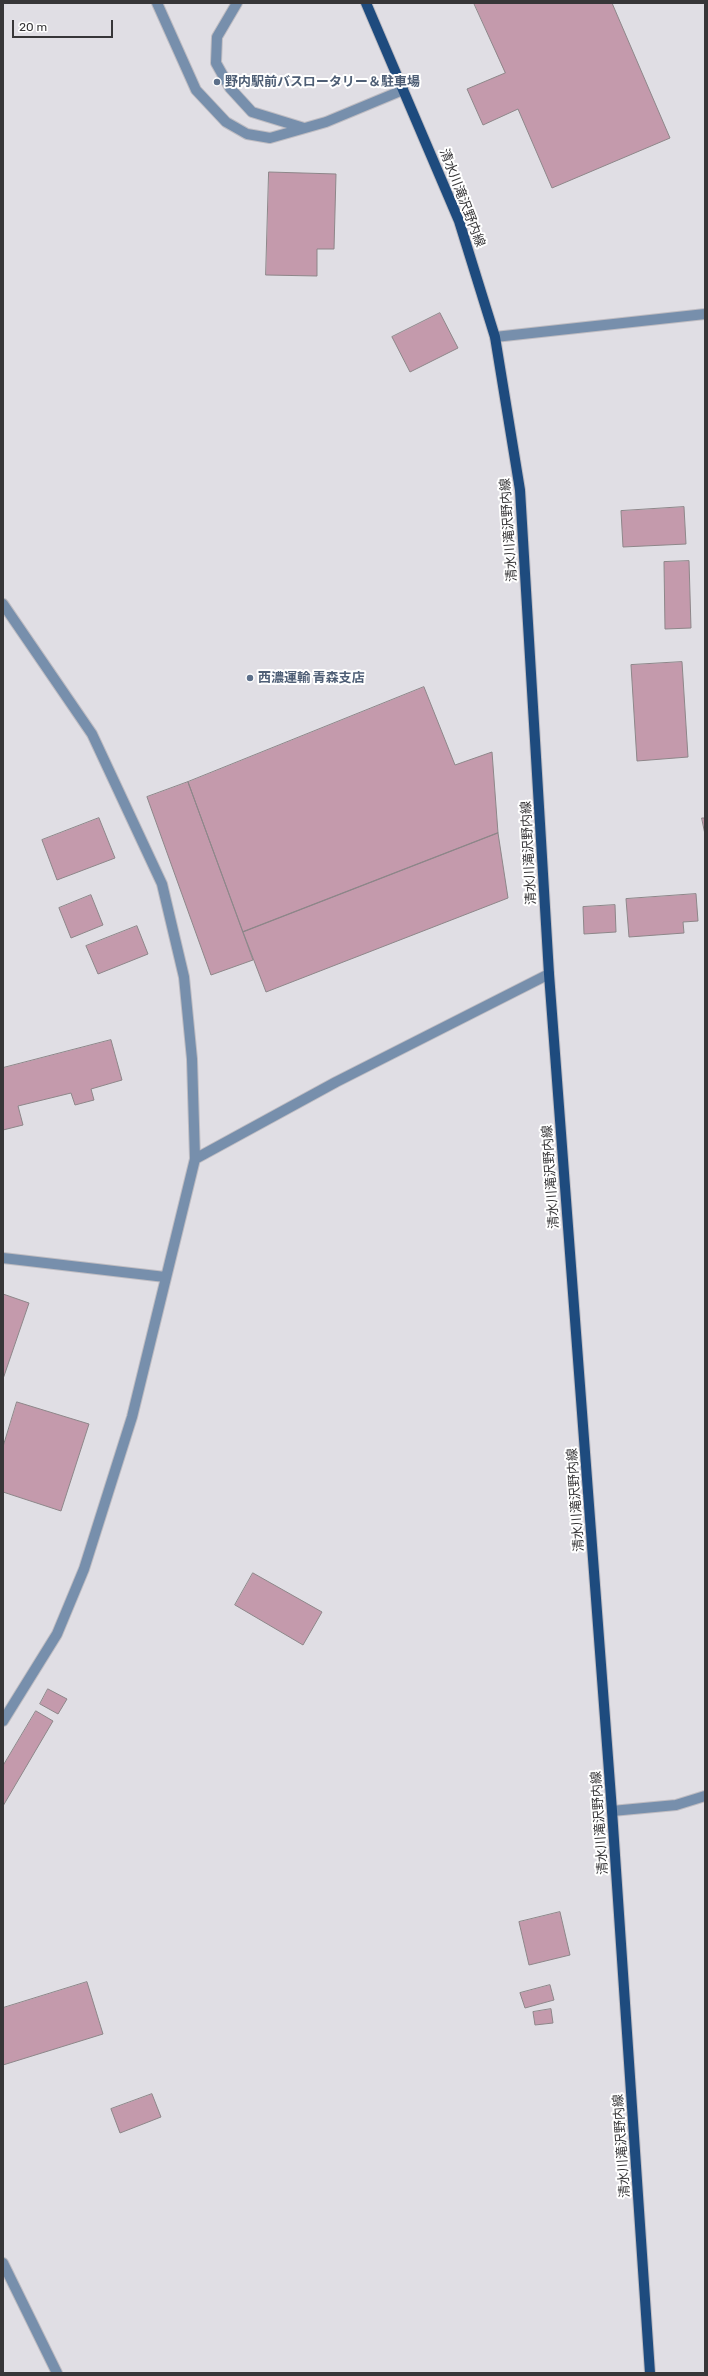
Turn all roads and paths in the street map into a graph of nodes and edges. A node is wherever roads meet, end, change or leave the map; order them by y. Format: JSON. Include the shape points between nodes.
{"nodes":[{"id":1,"x":157,"y":3,"type":"edge"},
{"id":2,"x":237,"y":3,"type":"edge"},
{"id":3,"x":366,"y":3,"type":"edge"},
{"id":4,"x":404,"y":90,"type":"junction"},
{"id":5,"x":304,"y":128,"type":"junction"},
{"id":6,"x":705,"y":314,"type":"edge"},
{"id":7,"x":495,"y":337,"type":"junction"},
{"id":8,"x":3,"y":604,"type":"edge"},
{"id":9,"x":549,"y":974,"type":"junction"},
{"id":10,"x":195,"y":1159,"type":"junction"},
{"id":11,"x":3,"y":1258,"type":"edge"},
{"id":12,"x":165,"y":1277,"type":"junction"},
{"id":13,"x":3,"y":1721,"type":"edge"},
{"id":14,"x":705,"y":1796,"type":"edge"},
{"id":15,"x":612,"y":1811,"type":"junction"},
{"id":16,"x":3,"y":2263,"type":"edge"},
{"id":17,"x":57,"y":2373,"type":"edge"},
{"id":18,"x":650,"y":2373,"type":"edge"}],
"edges":[{"from":1,"to":5,"type":"street","via":[[196,90],[226,122],[247,134],[270,138]]},
{"from":2,"to":5,"type":"street","via":[[217,37],[216,64],[226,82],[252,112]]},
{"from":3,"to":4,"type":"main road","name":"清水川滝沢野内線"},
{"from":4,"to":5,"type":"street","via":[[326,122]]},
{"from":4,"to":7,"type":"main road","name":"清水川滝沢野内線","via":[[459,221]]},
{"from":6,"to":7,"type":"street"},
{"from":7,"to":9,"type":"main road","name":"清水川滝沢野内線","via":[[520,490]]},
{"from":8,"to":10,"type":"street","via":[[92,734],[162,884],[184,977],[192,1059]]},
{"from":9,"to":10,"type":"street","via":[[336,1082]]},
{"from":9,"to":15,"type":"main road","name":"清水川滝沢野内線"},
{"from":10,"to":12,"type":"street"},
{"from":11,"to":12,"type":"street"},
{"from":12,"to":13,"type":"street","via":[[132,1417],[84,1569],[56,1634]]},
{"from":14,"to":15,"type":"street","via":[[676,1805]]},
{"from":15,"to":18,"type":"main road","name":"清水川滝沢野内線"},
{"from":16,"to":17,"type":"street"}]}
